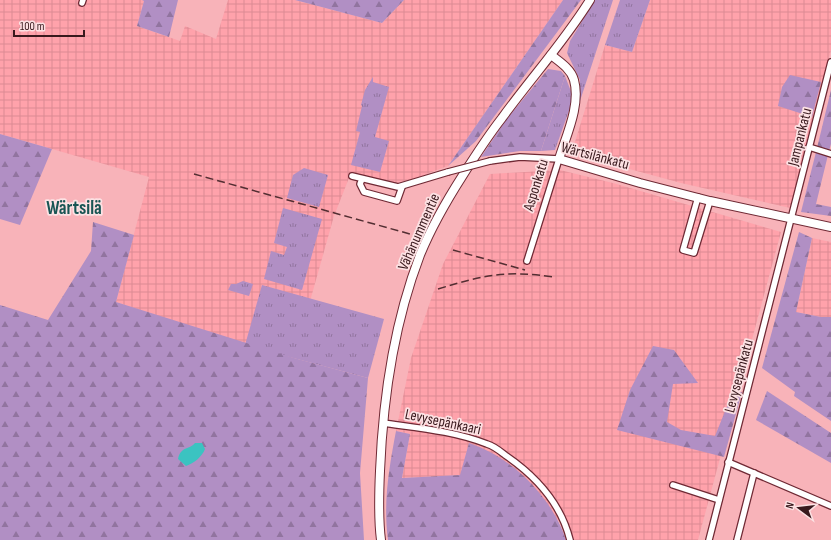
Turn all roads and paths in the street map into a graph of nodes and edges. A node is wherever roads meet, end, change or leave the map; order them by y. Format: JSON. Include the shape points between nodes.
{"nodes":[{"id":1,"x":590,"y":0,"type":"edge"},
{"id":2,"x":551,"y":55,"type":"junction"},
{"id":3,"x":831,"y":62,"type":"edge"},
{"id":4,"x":809,"y":147,"type":"junction"},
{"id":5,"x":831,"y":154,"type":"edge"},
{"id":6,"x":559,"y":159,"type":"junction"},
{"id":7,"x":352,"y":176,"type":"dead end"},
{"id":8,"x":362,"y":179,"type":"junction"},
{"id":9,"x":402,"y":187,"type":"junction"},
{"id":10,"x":698,"y":197,"type":"junction"},
{"id":11,"x":710,"y":200,"type":"junction"},
{"id":12,"x":792,"y":219,"type":"junction"},
{"id":13,"x":831,"y":227,"type":"edge"},
{"id":14,"x":527,"y":261,"type":"dead end"},
{"id":15,"x":383,"y":423,"type":"junction"},
{"id":16,"x":728,"y":462,"type":"junction"},
{"id":17,"x":754,"y":473,"type":"junction"},
{"id":18,"x":673,"y":485,"type":"dead end"},
{"id":19,"x":719,"y":500,"type":"junction"},
{"id":20,"x":831,"y":506,"type":"edge"},
{"id":21,"x":381,"y":540,"type":"edge"},
{"id":22,"x":570,"y":540,"type":"edge"},
{"id":23,"x":709,"y":540,"type":"edge"},
{"id":24,"x":737,"y":540,"type":"edge"}],
"edges":[{"from":1,"to":2,"type":"main road","name":"Vähänummentie"},
{"from":2,"to":6,"type":"main road","name":"Asponkatu","via":[[567,68],[574,79],[576,94]]},
{"from":2,"to":15,"type":"main road","name":"Vähänummentie","via":[[501,118],[462,176],[421,255],[406,298],[396,341]]},
{"from":3,"to":4,"type":"street","name":"Jampankatu"},
{"from":4,"to":5,"type":"street"},
{"from":4,"to":12,"type":"street","name":"Jampankatu"},
{"from":6,"to":9,"type":"street","name":"Wärtsilänkatu","bridge":true,"via":[[520,157],[490,161]]},
{"from":6,"to":10,"type":"main road","name":"Wärtsilänkatu"},
{"from":6,"to":14,"type":"street","name":"Asponkatu"},
{"from":7,"to":8,"type":"street","name":"Wärtsilänkatu"},
{"from":8,"to":9,"type":"street","name":"Wärtsilänkatu"},
{"from":8,"to":9,"type":"street","via":[[360,184],[364,192],[397,201]]},
{"from":10,"to":11,"type":"main road","name":"Wärtsilänkatu"},
{"from":10,"to":11,"type":"street","via":[[683,250],[694,253]]},
{"from":11,"to":12,"type":"main road","name":"Wärtsilänkatu"},
{"from":12,"to":13,"type":"main road","name":"Wärtsilänkatu"},
{"from":12,"to":16,"type":"street","name":"Levysepänkatu"},
{"from":15,"to":21,"type":"main road","name":"Vähänummentie","via":[[379,488]]},
{"from":15,"to":22,"type":"street","name":"Levysepänkaari","via":[[459,435],[489,444],[537,480],[563,516]]},
{"from":16,"to":17,"type":"street"},
{"from":16,"to":19,"type":"street","name":"Levysepänkatu"},
{"from":17,"to":20,"type":"street"},
{"from":17,"to":24,"type":"street"},
{"from":18,"to":19,"type":"street"},
{"from":19,"to":23,"type":"street","name":"Levysepänkatu"}]}
